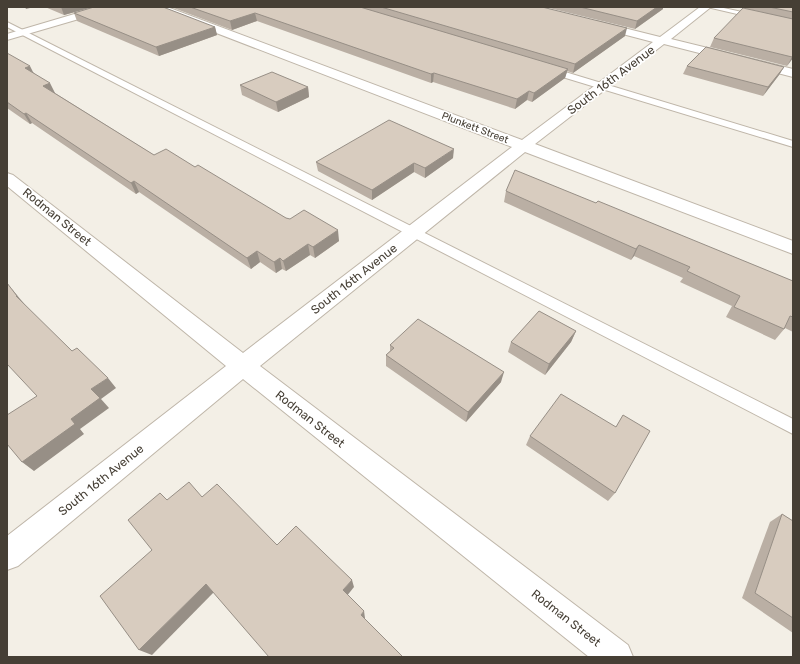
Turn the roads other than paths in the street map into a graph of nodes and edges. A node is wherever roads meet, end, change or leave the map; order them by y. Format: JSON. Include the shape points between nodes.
{"nodes":[{"id":1,"x":109,"y":7,"type":"edge"},
{"id":2,"x":158,"y":7,"type":"edge"},
{"id":3,"x":706,"y":7,"type":"edge"},
{"id":4,"x":710,"y":7,"type":"edge"},
{"id":5,"x":588,"y":22,"type":"edge"},
{"id":6,"x":7,"y":24,"type":"edge"},
{"id":7,"x":793,"y":25,"type":"edge"},
{"id":8,"x":23,"y":32,"type":"junction"},
{"id":9,"x":7,"y":37,"type":"edge"},
{"id":10,"x":663,"y":41,"type":"junction"},
{"id":11,"x":543,"y":68,"type":"edge"},
{"id":12,"x":793,"y":73,"type":"edge"},
{"id":13,"x":603,"y":86,"type":"junction"},
{"id":14,"x":793,"y":144,"type":"edge"},
{"id":15,"x":523,"y":146,"type":"junction"},
{"id":16,"x":7,"y":178,"type":"edge"},
{"id":17,"x":413,"y":233,"type":"junction"},
{"id":18,"x":793,"y":248,"type":"edge"},
{"id":19,"x":243,"y":366,"type":"junction"},
{"id":20,"x":793,"y":428,"type":"edge"},
{"id":21,"x":7,"y":555,"type":"edge"},
{"id":22,"x":616,"y":657,"type":"edge"}],
"edges":[{"from":1,"to":8,"type":"street"},
{"from":2,"to":15,"type":"street","name":"Plunkett Street"},
{"from":3,"to":10,"type":"street","name":"South 16th Avenue"},
{"from":4,"to":7,"type":"lane"},
{"from":5,"to":10,"type":"street"},
{"from":6,"to":8,"type":"lane"},
{"from":8,"to":9,"type":"street"},
{"from":8,"to":17,"type":"lane"},
{"from":10,"to":12,"type":"street"},
{"from":10,"to":13,"type":"street","name":"South 16th Avenue"},
{"from":11,"to":13,"type":"lane"},
{"from":13,"to":14,"type":"lane"},
{"from":13,"to":15,"type":"street","name":"South 16th Avenue"},
{"from":15,"to":17,"type":"street","name":"South 16th Avenue"},
{"from":15,"to":18,"type":"street","name":"Plunkett Street"},
{"from":16,"to":19,"type":"street","name":"Rodman Street"},
{"from":17,"to":19,"type":"street","name":"South 16th Avenue"},
{"from":17,"to":20,"type":"lane"},
{"from":19,"to":21,"type":"street","name":"South 16th Avenue"},
{"from":19,"to":22,"type":"street","name":"Rodman Street"}]}
